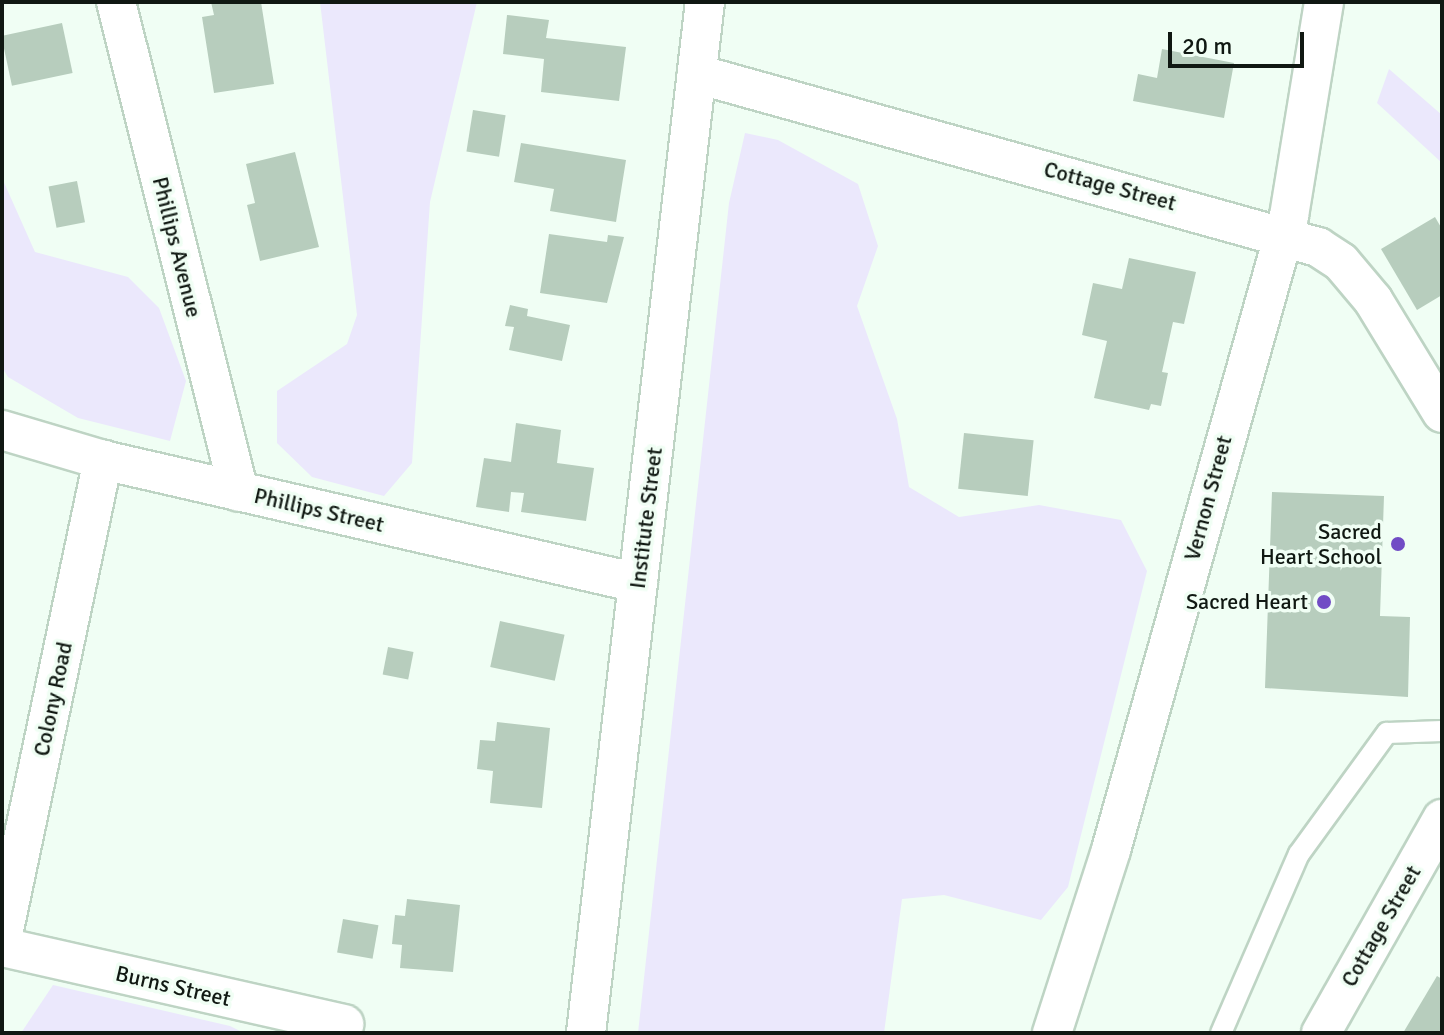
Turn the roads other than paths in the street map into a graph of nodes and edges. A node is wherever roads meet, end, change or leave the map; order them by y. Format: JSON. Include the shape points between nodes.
{"nodes":[{"id":1,"x":116,"y":2,"type":"edge"},
{"id":2,"x":705,"y":2,"type":"edge"},
{"id":3,"x":1324,"y":2,"type":"edge"},
{"id":4,"x":697,"y":74,"type":"junction"},
{"id":5,"x":1283,"y":233,"type":"junction"},
{"id":6,"x":1442,"y":413,"type":"edge"},
{"id":7,"x":2,"y":430,"type":"edge"},
{"id":8,"x":103,"y":460,"type":"junction"},
{"id":9,"x":239,"y":492,"type":"junction"},
{"id":10,"x":638,"y":583,"type":"junction"},
{"id":11,"x":1442,"y":731,"type":"edge"},
{"id":12,"x":1442,"y":819,"type":"edge"},
{"id":13,"x":2,"y":939,"type":"edge"},
{"id":14,"x":2,"y":947,"type":"edge"},
{"id":15,"x":344,"y":1024,"type":"dead end"},
{"id":16,"x":586,"y":1033,"type":"edge"},
{"id":17,"x":1052,"y":1033,"type":"edge"},
{"id":18,"x":1221,"y":1033,"type":"edge"},
{"id":19,"x":1321,"y":1033,"type":"edge"}],
"edges":[{"from":1,"to":9,"type":"street","name":"Phillips Avenue"},
{"from":2,"to":4,"type":"street","name":"Institute Street"},
{"from":3,"to":5,"type":"street","name":"Vernon Street"},
{"from":4,"to":5,"type":"street","name":"Cottage Street"},
{"from":4,"to":10,"type":"street","name":"Institute Street"},
{"from":5,"to":6,"type":"street","name":"Cottage Street","via":[[1326,251],[1349,270]]},
{"from":5,"to":17,"type":"street","name":"Vernon Street","via":[[1111,850]]},
{"from":7,"to":8,"type":"street","name":"Phillips Street"},
{"from":8,"to":9,"type":"street","name":"Phillips Street"},
{"from":8,"to":13,"type":"street","name":"Colony Road"},
{"from":9,"to":10,"type":"street","name":"Phillips Street"},
{"from":10,"to":16,"type":"street","name":"Institute Street"},
{"from":11,"to":18,"type":"lane","via":[[1387,733],[1299,854]]},
{"from":12,"to":19,"type":"street","name":"Cottage Street"},
{"from":14,"to":15,"type":"street","name":"Burns Street"}]}
